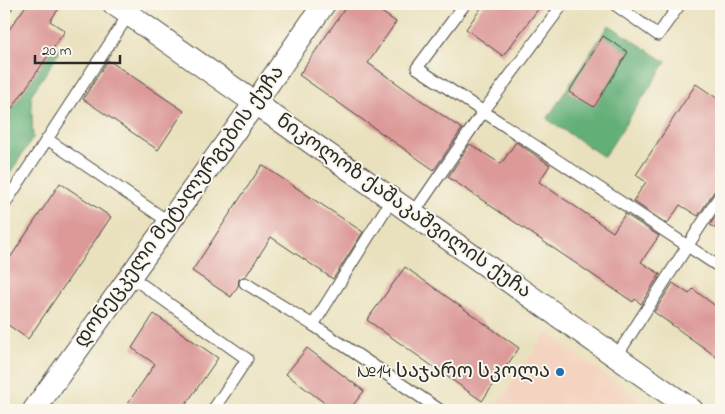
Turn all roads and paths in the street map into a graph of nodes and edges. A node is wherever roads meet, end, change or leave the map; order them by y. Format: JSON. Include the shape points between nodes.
{"nodes":[{"id":1,"x":8,"y":4,"type":"edge"},
{"id":2,"x":324,"y":4,"type":"edge"},
{"id":3,"x":465,"y":4,"type":"edge"},
{"id":4,"x":563,"y":4,"type":"edge"},
{"id":5,"x":614,"y":4,"type":"edge"},
{"id":6,"x":680,"y":4,"type":"edge"},
{"id":7,"x":4,"y":9,"type":"edge"},
{"id":8,"x":121,"y":9,"type":"edge"},
{"id":9,"x":255,"y":103,"type":"junction"},
{"id":10,"x":483,"y":112,"type":"junction"},
{"id":11,"x":47,"y":140,"type":"junction"},
{"id":12,"x":721,"y":194,"type":"edge"},
{"id":13,"x":392,"y":199,"type":"junction"},
{"id":14,"x":4,"y":205,"type":"edge"},
{"id":15,"x":413,"y":214,"type":"junction"},
{"id":16,"x":169,"y":222,"type":"junction"},
{"id":17,"x":687,"y":246,"type":"junction"},
{"id":18,"x":721,"y":268,"type":"edge"},
{"id":19,"x":130,"y":276,"type":"junction"},
{"id":20,"x":245,"y":283,"type":"dead end"},
{"id":21,"x":314,"y":325,"type":"junction"},
{"id":22,"x":616,"y":357,"type":"junction"},
{"id":23,"x":34,"y":410,"type":"edge"},
{"id":24,"x":213,"y":410,"type":"edge"},
{"id":25,"x":440,"y":410,"type":"edge"},
{"id":26,"x":692,"y":410,"type":"edge"}],
"edges":[{"from":1,"to":7,"type":"lane"},
{"from":2,"to":9,"type":"street","name":"დონეცკელი მეტალურგების ქუჩა"},
{"from":3,"to":10,"type":"lane","via":[[417,68]]},
{"from":4,"to":10,"type":"lane"},
{"from":5,"to":6,"type":"lane","via":[[658,34]]},
{"from":8,"to":9,"type":"street","name":"ნიკოლოზ ქაშაკაშვილის ქუჩა"},
{"from":8,"to":11,"type":"lane"},
{"from":9,"to":13,"type":"street","name":"ნიკოლოზ ქაშაკაშვილის ქუჩა"},
{"from":9,"to":16,"type":"street","name":"დონეცკელი მეტალურგების ქუჩა"},
{"from":10,"to":15,"type":"lane"},
{"from":10,"to":17,"type":"lane"},
{"from":11,"to":14,"type":"lane"},
{"from":11,"to":16,"type":"lane"},
{"from":12,"to":17,"type":"lane"},
{"from":13,"to":15,"type":"street","name":"ნიკოლოზ ქაშაკაშვილის ქუჩა"},
{"from":13,"to":21,"type":"lane"},
{"from":15,"to":22,"type":"street","name":"ნიკოლოზ ქაშაკაშვილის ქუჩა"},
{"from":16,"to":19,"type":"street","name":"დონეცკელი მეტალურგების ქუჩა"},
{"from":17,"to":18,"type":"lane"},
{"from":17,"to":22,"type":"lane"},
{"from":19,"to":23,"type":"street","name":"დონეცკელი მეტალურგების ქუჩა"},
{"from":19,"to":24,"type":"lane","via":[[247,359]]},
{"from":20,"to":21,"type":"lane"},
{"from":21,"to":25,"type":"lane"},
{"from":22,"to":26,"type":"street","name":"ნიკოლოზ ქაშაკაშვილის ქუჩა"}]}
